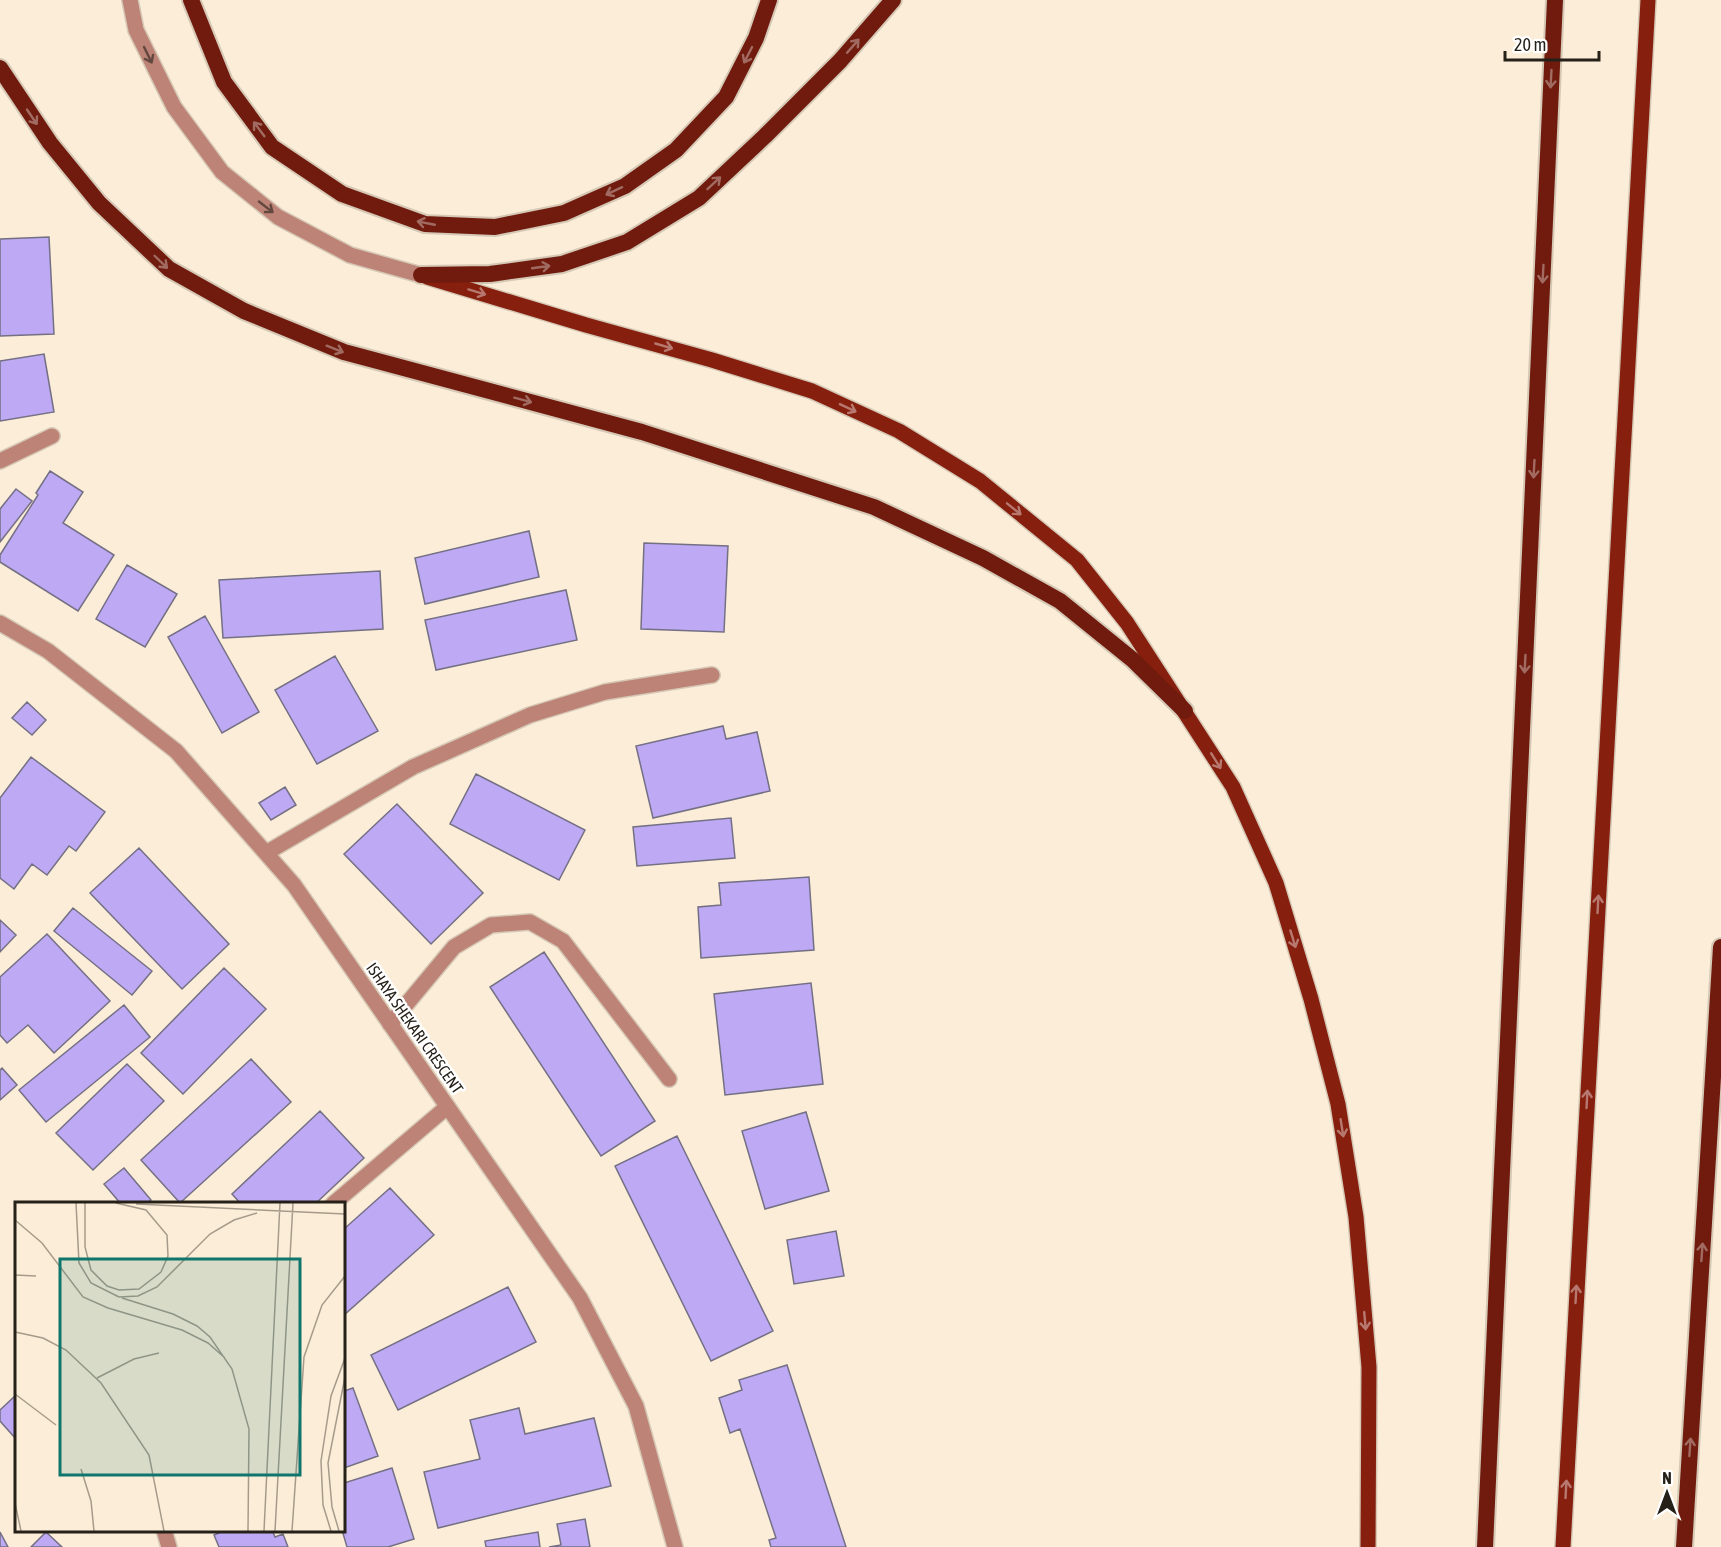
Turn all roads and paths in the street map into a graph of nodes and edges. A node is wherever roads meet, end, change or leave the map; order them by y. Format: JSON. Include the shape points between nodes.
{"nodes":[{"id":1,"x":130,"y":0,"type":"edge"},
{"id":2,"x":191,"y":0,"type":"edge"},
{"id":3,"x":768,"y":0,"type":"edge"},
{"id":4,"x":893,"y":0,"type":"edge"},
{"id":5,"x":1555,"y":0,"type":"edge"},
{"id":6,"x":1648,"y":0,"type":"edge"},
{"id":7,"x":0,"y":68,"type":"edge"},
{"id":8,"x":421,"y":275,"type":"junction"},
{"id":9,"x":52,"y":436,"type":"dead end"},
{"id":10,"x":0,"y":461,"type":"edge"},
{"id":11,"x":0,"y":623,"type":"edge"},
{"id":12,"x":712,"y":675,"type":"dead end"},
{"id":13,"x":1185,"y":711,"type":"junction"},
{"id":14,"x":266,"y":853,"type":"junction"},
{"id":15,"x":1721,"y":947,"type":"edge"},
{"id":16,"x":390,"y":1023,"type":"junction"},
{"id":17,"x":669,"y":1079,"type":"dead end"},
{"id":18,"x":447,"y":1107,"type":"junction"},
{"id":19,"x":334,"y":1202,"type":"edge"},
{"id":20,"x":165,"y":1532,"type":"edge"},
{"id":21,"x":169,"y":1547,"type":"edge"},
{"id":22,"x":675,"y":1547,"type":"edge"},
{"id":23,"x":1368,"y":1547,"type":"edge"},
{"id":24,"x":1485,"y":1547,"type":"edge"},
{"id":25,"x":1563,"y":1547,"type":"edge"},
{"id":26,"x":1684,"y":1547,"type":"edge"}],
"edges":[{"from":1,"to":8,"type":"street","one_way":true,"via":[[136,30],[174,107],[222,172],[278,216],[350,255]]},
{"from":3,"to":2,"type":"highway","one_way":true,"via":[[756,38],[726,97],[676,150],[625,186],[564,213],[495,228],[425,224],[342,194],[272,147],[224,82]]},
{"from":8,"to":4,"type":"highway","one_way":true,"via":[[490,274],[562,264],[627,242],[699,198],[840,61]]},
{"from":5,"to":24,"type":"highway","one_way":true},
{"from":25,"to":6,"type":"main road","one_way":true},
{"from":7,"to":13,"type":"highway","one_way":true,"via":[[50,143],[99,203],[169,269],[235,305],[344,352],[642,432],[874,507],[983,558],[1060,602],[1133,660]]},
{"from":8,"to":13,"type":"main road","one_way":true,"via":[[812,392],[899,431],[980,481],[1077,560],[1127,623]]},
{"from":9,"to":10,"type":"street"},
{"from":11,"to":14,"type":"street","name":"ISHAYA SHEKARI CRESCENT","via":[[48,651],[176,751]]},
{"from":12,"to":14,"type":"street","via":[[605,692],[530,715],[413,766]]},
{"from":13,"to":23,"type":"main road","one_way":true,"via":[[1233,787],[1276,883],[1338,1104],[1356,1217],[1370,1367]]},
{"from":14,"to":16,"type":"street","name":"ISHAYA SHEKARI CRESCENT","via":[[294,885]]},
{"from":26,"to":15,"type":"highway","one_way":true},
{"from":16,"to":17,"type":"street","via":[[454,947],[491,925],[530,922],[563,941]]},
{"from":16,"to":18,"type":"street","name":"ISHAYA SHEKARI CRESCENT"},
{"from":18,"to":19,"type":"street"},
{"from":18,"to":22,"type":"street","name":"ISHAYA SHEKARI CRESCENT","via":[[585,1308],[636,1406]]},
{"from":20,"to":21,"type":"street"}]}
